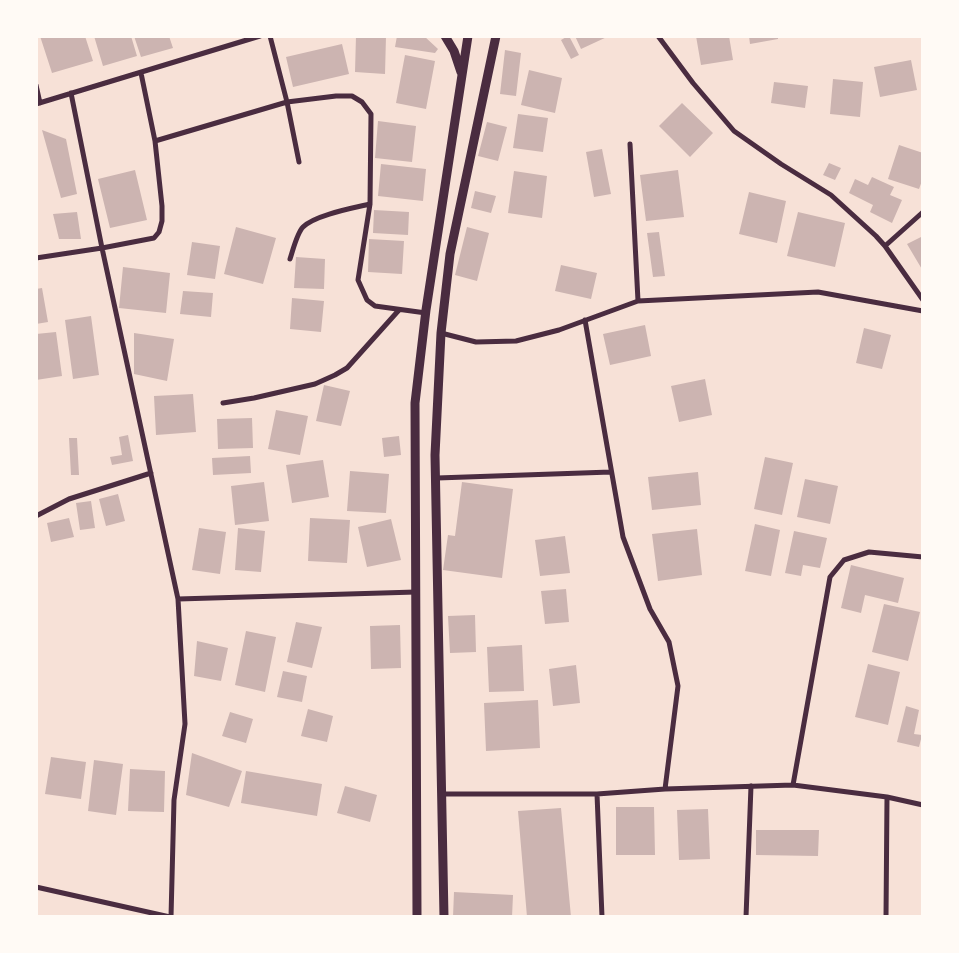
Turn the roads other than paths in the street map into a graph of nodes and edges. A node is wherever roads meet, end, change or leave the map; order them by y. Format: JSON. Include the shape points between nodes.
{"nodes":[{"id":1,"x":260,"y":36,"type":"edge"},
{"id":2,"x":270,"y":36,"type":"edge"},
{"id":3,"x":445,"y":36,"type":"edge"},
{"id":4,"x":468,"y":36,"type":"edge"},
{"id":5,"x":496,"y":36,"type":"edge"},
{"id":6,"x":658,"y":36,"type":"edge"},
{"id":7,"x":141,"y":73,"type":"junction"},
{"id":8,"x":462,"y":74,"type":"junction"},
{"id":9,"x":36,"y":85,"type":"edge"},
{"id":10,"x":71,"y":93,"type":"junction"},
{"id":11,"x":287,"y":102,"type":"junction"},
{"id":12,"x":38,"y":104,"type":"edge"},
{"id":13,"x":155,"y":141,"type":"junction"},
{"id":14,"x":630,"y":144,"type":"dead end"},
{"id":15,"x":299,"y":162,"type":"dead end"},
{"id":16,"x":370,"y":204,"type":"junction"},
{"id":17,"x":923,"y":212,"type":"edge"},
{"id":18,"x":885,"y":246,"type":"junction"},
{"id":19,"x":102,"y":248,"type":"junction"},
{"id":20,"x":36,"y":258,"type":"edge"},
{"id":21,"x":290,"y":260,"type":"dead end"},
{"id":22,"x":923,"y":300,"type":"edge"},
{"id":23,"x":638,"y":301,"type":"junction"},
{"id":24,"x":400,"y":310,"type":"junction"},
{"id":25,"x":923,"y":311,"type":"edge"},
{"id":26,"x":426,"y":314,"type":"junction"},
{"id":27,"x":585,"y":320,"type":"junction"},
{"id":28,"x":441,"y":333,"type":"junction"},
{"id":29,"x":223,"y":403,"type":"dead end"},
{"id":30,"x":611,"y":472,"type":"junction"},
{"id":31,"x":151,"y":473,"type":"junction"},
{"id":32,"x":437,"y":478,"type":"junction"},
{"id":33,"x":36,"y":516,"type":"edge"},
{"id":34,"x":923,"y":557,"type":"edge"},
{"id":35,"x":416,"y":592,"type":"junction"},
{"id":36,"x":178,"y":599,"type":"junction"},
{"id":37,"x":793,"y":785,"type":"junction"},
{"id":38,"x":752,"y":786,"type":"junction"},
{"id":39,"x":665,"y":788,"type":"junction"},
{"id":40,"x":442,"y":794,"type":"junction"},
{"id":41,"x":597,"y":794,"type":"junction"},
{"id":42,"x":887,"y":797,"type":"junction"},
{"id":43,"x":923,"y":805,"type":"edge"},
{"id":44,"x":36,"y":887,"type":"edge"},
{"id":45,"x":170,"y":917,"type":"edge"},
{"id":46,"x":417,"y":917,"type":"edge"},
{"id":47,"x":444,"y":917,"type":"edge"},
{"id":48,"x":602,"y":917,"type":"edge"},
{"id":49,"x":746,"y":917,"type":"edge"},
{"id":50,"x":886,"y":917,"type":"edge"}],
"edges":[{"from":1,"to":7,"type":"street"},
{"from":2,"to":11,"type":"street"},
{"from":3,"to":8,"type":"street"},
{"from":4,"to":8,"type":"street"},
{"from":5,"to":28,"type":"street","via":[[450,254]]},
{"from":6,"to":18,"type":"street","via":[[734,131],[831,195]]},
{"from":7,"to":10,"type":"street"},
{"from":7,"to":13,"type":"street"},
{"from":8,"to":26,"type":"street"},
{"from":9,"to":12,"type":"street"},
{"from":10,"to":12,"type":"street"},
{"from":10,"to":19,"type":"street"},
{"from":11,"to":13,"type":"street"},
{"from":11,"to":15,"type":"street"},
{"from":11,"to":16,"type":"street","via":[[352,96],[362,102],[371,114]]},
{"from":13,"to":19,"type":"street","via":[[162,206],[159,232],[154,238]]},
{"from":14,"to":23,"type":"street"},
{"from":16,"to":21,"type":"street","via":[[321,216],[304,226]]},
{"from":16,"to":24,"type":"street","via":[[358,280],[367,300],[375,306]]},
{"from":17,"to":18,"type":"street"},
{"from":18,"to":22,"type":"street"},
{"from":19,"to":20,"type":"street"},
{"from":19,"to":31,"type":"street"},
{"from":23,"to":25,"type":"street","via":[[818,292]]},
{"from":23,"to":27,"type":"street"},
{"from":24,"to":26,"type":"street"},
{"from":24,"to":29,"type":"street","via":[[347,368],[335,375],[316,384]]},
{"from":26,"to":35,"type":"street","via":[[415,403]]},
{"from":27,"to":28,"type":"street","via":[[516,341],[476,342]]},
{"from":27,"to":30,"type":"street"},
{"from":28,"to":32,"type":"street","via":[[435,455]]},
{"from":30,"to":32,"type":"street"},
{"from":30,"to":39,"type":"street","via":[[623,537],[650,608],[669,642],[678,686]]},
{"from":31,"to":33,"type":"street","via":[[69,499]]},
{"from":31,"to":36,"type":"street"},
{"from":32,"to":40,"type":"street"},
{"from":34,"to":37,"type":"street","via":[[869,552],[844,560],[830,577]]},
{"from":35,"to":36,"type":"street"},
{"from":35,"to":46,"type":"street"},
{"from":36,"to":45,"type":"street","via":[[185,724],[174,800]]},
{"from":37,"to":38,"type":"street"},
{"from":37,"to":42,"type":"street"},
{"from":38,"to":39,"type":"street"},
{"from":38,"to":49,"type":"street"},
{"from":39,"to":41,"type":"street"},
{"from":40,"to":41,"type":"street"},
{"from":40,"to":47,"type":"street"},
{"from":41,"to":48,"type":"street"},
{"from":42,"to":43,"type":"street"},
{"from":42,"to":50,"type":"street"},
{"from":44,"to":45,"type":"street"}]}
